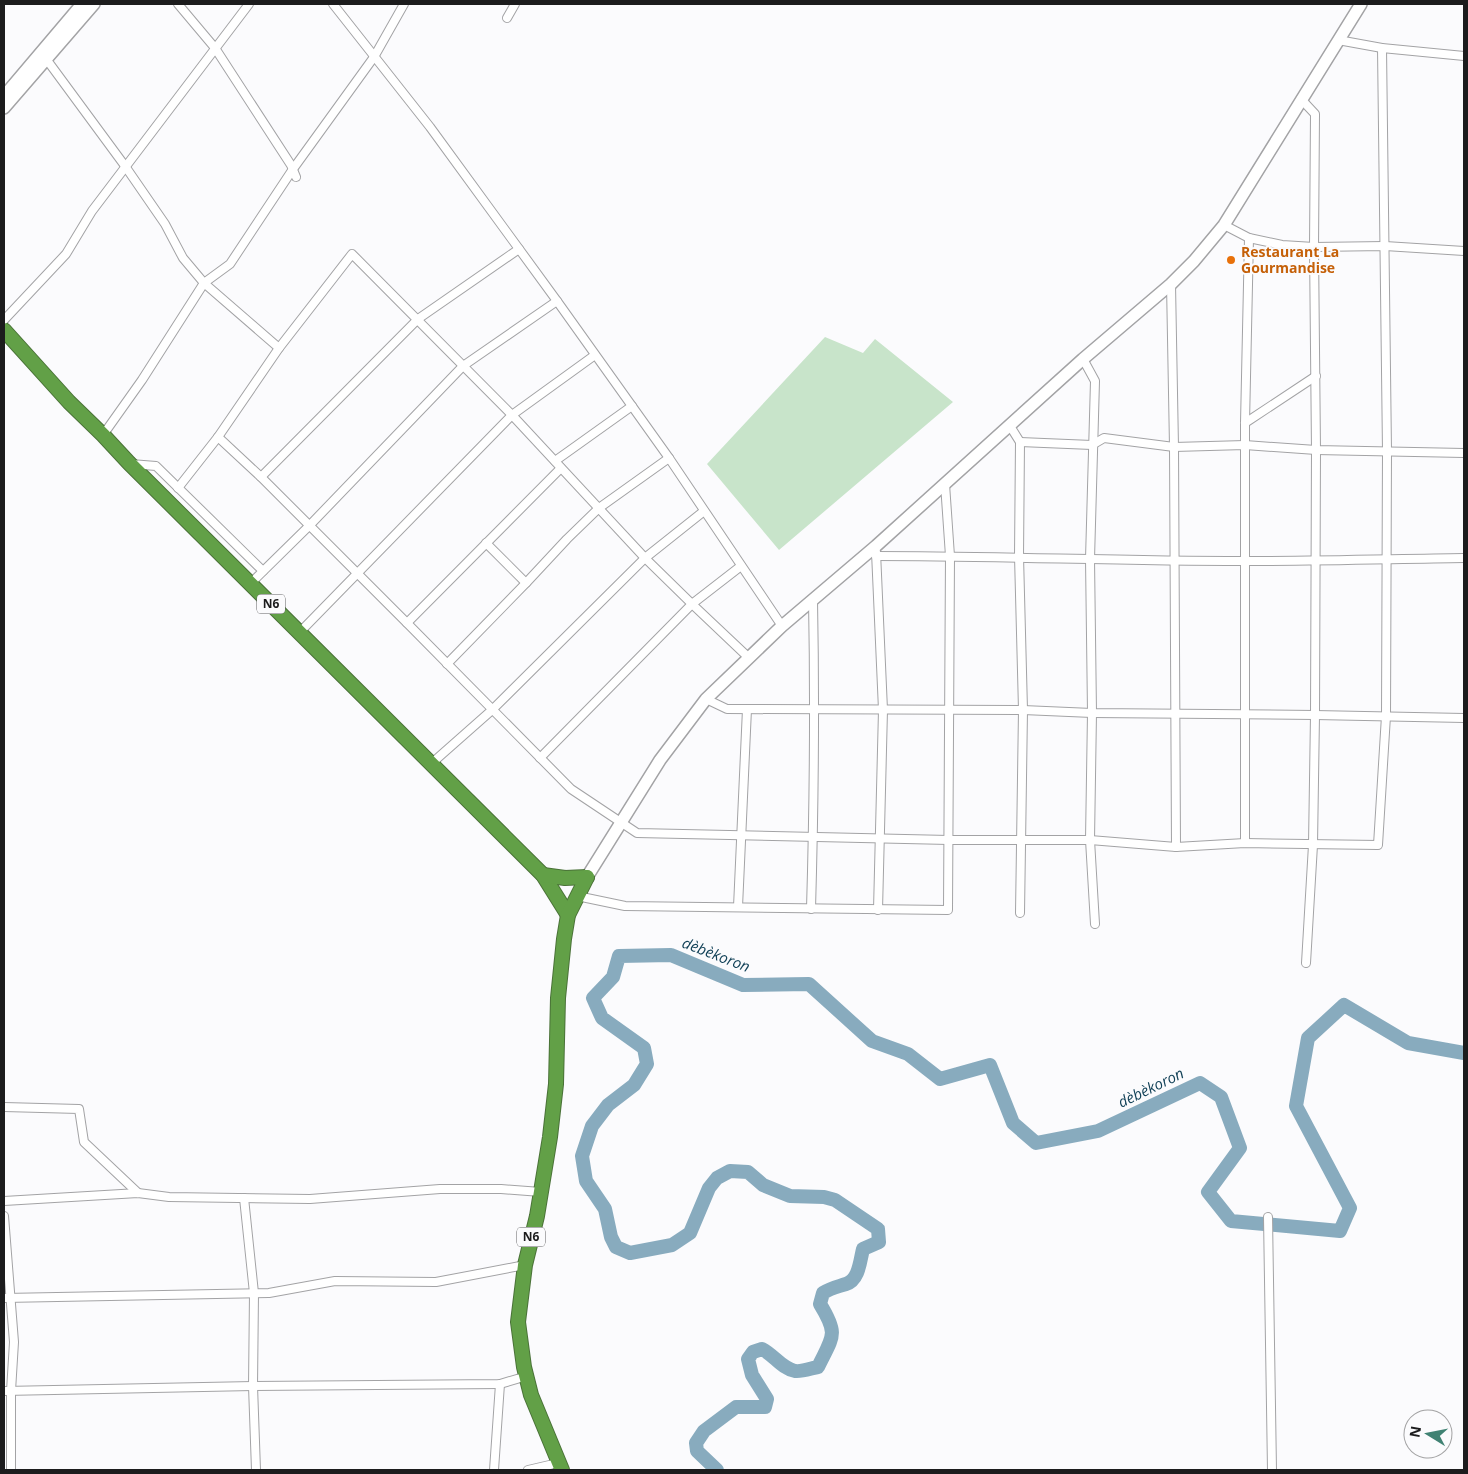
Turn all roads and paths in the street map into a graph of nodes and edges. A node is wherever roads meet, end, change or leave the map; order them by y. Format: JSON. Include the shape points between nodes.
{"nodes":[{"id":1,"x":82,"y":4,"type":"edge"},
{"id":2,"x":94,"y":4,"type":"edge"},
{"id":3,"x":178,"y":4,"type":"edge"},
{"id":4,"x":250,"y":4,"type":"edge"},
{"id":5,"x":333,"y":4,"type":"edge"},
{"id":6,"x":404,"y":4,"type":"edge"},
{"id":7,"x":515,"y":4,"type":"edge"},
{"id":8,"x":1361,"y":4,"type":"edge"},
{"id":9,"x":507,"y":18,"type":"dead end"},
{"id":10,"x":1338,"y":40,"type":"junction"},
{"id":11,"x":215,"y":48,"type":"junction"},
{"id":12,"x":1382,"y":48,"type":"junction"},
{"id":13,"x":44,"y":56,"type":"junction"},
{"id":14,"x":1464,"y":56,"type":"edge"},
{"id":15,"x":374,"y":57,"type":"junction"},
{"id":16,"x":4,"y":96,"type":"edge"},
{"id":17,"x":1301,"y":99,"type":"junction"},
{"id":18,"x":4,"y":108,"type":"edge"},
{"id":19,"x":126,"y":166,"type":"junction"},
{"id":20,"x":294,"y":173,"type":"junction"},
{"id":21,"x":1224,"y":225,"type":"junction"},
{"id":22,"x":1249,"y":238,"type":"junction"},
{"id":23,"x":1385,"y":246,"type":"junction"},
{"id":24,"x":1314,"y":247,"type":"junction"},
{"id":25,"x":519,"y":250,"type":"junction"},
{"id":26,"x":1464,"y":251,"type":"edge"},
{"id":27,"x":204,"y":283,"type":"junction"},
{"id":28,"x":1171,"y":284,"type":"junction"},
{"id":29,"x":557,"y":301,"type":"junction"},
{"id":30,"x":418,"y":319,"type":"junction"},
{"id":31,"x":4,"y":320,"type":"edge"},
{"id":32,"x":4,"y":330,"type":"edge"},
{"id":33,"x":279,"y":348,"type":"junction"},
{"id":34,"x":595,"y":355,"type":"junction"},
{"id":35,"x":1083,"y":359,"type":"junction"},
{"id":36,"x":463,"y":366,"type":"junction"},
{"id":37,"x":1316,"y":376,"type":"junction"},
{"id":38,"x":632,"y":406,"type":"junction"},
{"id":39,"x":512,"y":416,"type":"junction"},
{"id":40,"x":1245,"y":423,"type":"junction"},
{"id":41,"x":1010,"y":426,"type":"junction"},
{"id":42,"x":103,"y":435,"type":"junction"},
{"id":43,"x":218,"y":437,"type":"junction"},
{"id":44,"x":1020,"y":442,"type":"junction"},
{"id":45,"x":1092,"y":445,"type":"junction"},
{"id":46,"x":1245,"y":445,"type":"junction"},
{"id":47,"x":1174,"y":447,"type":"junction"},
{"id":48,"x":1316,"y":450,"type":"junction"},
{"id":49,"x":1387,"y":451,"type":"junction"},
{"id":50,"x":1464,"y":453,"type":"edge"},
{"id":51,"x":669,"y":458,"type":"junction"},
{"id":52,"x":555,"y":462,"type":"junction"},
{"id":53,"x":130,"y":463,"type":"junction"},
{"id":54,"x":561,"y":468,"type":"junction"},
{"id":55,"x":261,"y":477,"type":"junction"},
{"id":56,"x":945,"y":484,"type":"junction"},
{"id":57,"x":178,"y":488,"type":"junction"},
{"id":58,"x":599,"y":508,"type":"junction"},
{"id":59,"x":704,"y":511,"type":"junction"},
{"id":60,"x":309,"y":526,"type":"junction"},
{"id":61,"x":486,"y":543,"type":"junction"},
{"id":62,"x":876,"y":551,"type":"junction"},
{"id":63,"x":950,"y":556,"type":"junction"},
{"id":64,"x":1019,"y":556,"type":"junction"},
{"id":65,"x":646,"y":558,"type":"junction"},
{"id":66,"x":1464,"y":558,"type":"edge"},
{"id":67,"x":1386,"y":559,"type":"junction"},
{"id":68,"x":1090,"y":560,"type":"junction"},
{"id":69,"x":1174,"y":560,"type":"junction"},
{"id":70,"x":1315,"y":560,"type":"junction"},
{"id":71,"x":1244,"y":561,"type":"junction"},
{"id":72,"x":741,"y":566,"type":"junction"},
{"id":73,"x":263,"y":571,"type":"junction"},
{"id":74,"x":358,"y":574,"type":"junction"},
{"id":75,"x":251,"y":583,"type":"junction"},
{"id":76,"x":526,"y":583,"type":"junction"},
{"id":77,"x":813,"y":600,"type":"junction"},
{"id":78,"x":692,"y":604,"type":"junction"},
{"id":79,"x":407,"y":623,"type":"junction"},
{"id":80,"x":782,"y":626,"type":"junction"},
{"id":81,"x":300,"y":632,"type":"junction"},
{"id":82,"x":748,"y":657,"type":"junction"},
{"id":83,"x":447,"y":664,"type":"junction"},
{"id":84,"x":706,"y":699,"type":"junction"},
{"id":85,"x":747,"y":709,"type":"junction"},
{"id":86,"x":492,"y":710,"type":"junction"},
{"id":87,"x":815,"y":710,"type":"junction"},
{"id":88,"x":883,"y":710,"type":"junction"},
{"id":89,"x":1023,"y":710,"type":"junction"},
{"id":90,"x":948,"y":711,"type":"junction"},
{"id":91,"x":1092,"y":713,"type":"junction"},
{"id":92,"x":1175,"y":713,"type":"junction"},
{"id":93,"x":1244,"y":714,"type":"junction"},
{"id":94,"x":1316,"y":714,"type":"junction"},
{"id":95,"x":1386,"y":716,"type":"junction"},
{"id":96,"x":1464,"y":718,"type":"edge"},
{"id":97,"x":540,"y":758,"type":"junction"},
{"id":98,"x":432,"y":763,"type":"junction"},
{"id":99,"x":620,"y":822,"type":"junction"},
{"id":100,"x":742,"y":835,"type":"junction"},
{"id":101,"x":813,"y":837,"type":"junction"},
{"id":102,"x":880,"y":838,"type":"junction"},
{"id":103,"x":1022,"y":839,"type":"junction"},
{"id":104,"x":949,"y":840,"type":"junction"},
{"id":105,"x":1090,"y":840,"type":"junction"},
{"id":106,"x":1245,"y":844,"type":"junction"},
{"id":107,"x":1313,"y":845,"type":"junction"},
{"id":108,"x":1176,"y":847,"type":"junction"},
{"id":109,"x":543,"y":874,"type":"junction"},
{"id":110,"x":587,"y":877,"type":"junction"},
{"id":111,"x":577,"y":896,"type":"junction"},
{"id":112,"x":738,"y":907,"type":"junction"},
{"id":113,"x":810,"y":909,"type":"junction"},
{"id":114,"x":878,"y":910,"type":"junction"},
{"id":115,"x":1020,"y":912,"type":"dead end"},
{"id":116,"x":568,"y":915,"type":"junction"},
{"id":117,"x":1095,"y":924,"type":"dead end"},
{"id":118,"x":1306,"y":963,"type":"dead end"},
{"id":119,"x":4,"y":1107,"type":"edge"},
{"id":120,"x":541,"y":1192,"type":"junction"},
{"id":121,"x":138,"y":1193,"type":"junction"},
{"id":122,"x":244,"y":1198,"type":"junction"},
{"id":123,"x":4,"y":1200,"type":"edge"},
{"id":124,"x":4,"y":1216,"type":"edge"},
{"id":125,"x":1268,"y":1217,"type":"dead end"},
{"id":126,"x":525,"y":1265,"type":"junction"},
{"id":127,"x":254,"y":1293,"type":"junction"},
{"id":128,"x":7,"y":1298,"type":"edge"},
{"id":129,"x":527,"y":1376,"type":"junction"},
{"id":130,"x":500,"y":1384,"type":"junction"},
{"id":131,"x":253,"y":1386,"type":"junction"},
{"id":132,"x":8,"y":1391,"type":"edge"},
{"id":133,"x":560,"y":1467,"type":"edge"},
{"id":134,"x":11,"y":1470,"type":"edge"},
{"id":135,"x":256,"y":1470,"type":"edge"},
{"id":136,"x":494,"y":1470,"type":"edge"},
{"id":137,"x":528,"y":1470,"type":"edge"},
{"id":138,"x":1272,"y":1470,"type":"edge"}],
"edges":[{"from":1,"to":13,"type":"main road"},
{"from":2,"to":13,"type":"main road"},
{"from":3,"to":11,"type":"street"},
{"from":4,"to":11,"type":"street"},
{"from":5,"to":15,"type":"street"},
{"from":6,"to":15,"type":"street"},
{"from":7,"to":9,"type":"street"},
{"from":8,"to":10,"type":"main road"},
{"from":10,"to":12,"type":"street"},
{"from":10,"to":17,"type":"main road"},
{"from":11,"to":19,"type":"street"},
{"from":11,"to":20,"type":"street"},
{"from":12,"to":14,"type":"street"},
{"from":12,"to":23,"type":"street"},
{"from":13,"to":16,"type":"main road"},
{"from":13,"to":18,"type":"main road"},
{"from":13,"to":19,"type":"street"},
{"from":15,"to":20,"type":"street"},
{"from":15,"to":25,"type":"street","via":[[430,127]]},
{"from":17,"to":21,"type":"main road"},
{"from":17,"to":24,"type":"street","via":[[1315,114]]},
{"from":19,"to":27,"type":"street","via":[[165,224],[183,258]]},
{"from":19,"to":31,"type":"street","via":[[92,211],[66,254]]},
{"from":20,"to":27,"type":"street","via":[[230,264]]},
{"from":21,"to":22,"type":"street"},
{"from":21,"to":28,"type":"main road"},
{"from":22,"to":24,"type":"street"},
{"from":22,"to":40,"type":"street"},
{"from":23,"to":24,"type":"street"},
{"from":23,"to":26,"type":"street"},
{"from":23,"to":49,"type":"street"},
{"from":24,"to":37,"type":"street"},
{"from":25,"to":29,"type":"street"},
{"from":25,"to":30,"type":"street"},
{"from":27,"to":33,"type":"street"},
{"from":27,"to":42,"type":"street"},
{"from":28,"to":35,"type":"main road"},
{"from":28,"to":47,"type":"street"},
{"from":29,"to":34,"type":"street"},
{"from":29,"to":36,"type":"street"},
{"from":30,"to":33,"type":"street","via":[[352,254]]},
{"from":30,"to":36,"type":"street"},
{"from":30,"to":55,"type":"street"},
{"from":32,"to":42,"type":"highway","number":"N6"},
{"from":33,"to":43,"type":"street"},
{"from":34,"to":38,"type":"street"},
{"from":34,"to":39,"type":"street"},
{"from":35,"to":41,"type":"main road"},
{"from":35,"to":45,"type":"street","via":[[1095,381]]},
{"from":36,"to":39,"type":"street"},
{"from":36,"to":60,"type":"street"},
{"from":37,"to":40,"type":"street"},
{"from":37,"to":48,"type":"street"},
{"from":38,"to":51,"type":"street"},
{"from":38,"to":52,"type":"street"},
{"from":39,"to":52,"type":"street"},
{"from":39,"to":74,"type":"street"},
{"from":40,"to":46,"type":"street"},
{"from":41,"to":44,"type":"street"},
{"from":41,"to":56,"type":"main road"},
{"from":42,"to":53,"type":"highway","number":"N6"},
{"from":43,"to":55,"type":"street"},
{"from":43,"to":57,"type":"street"},
{"from":44,"to":45,"type":"street"},
{"from":44,"to":64,"type":"street"},
{"from":45,"to":47,"type":"street","via":[[1104,438]]},
{"from":45,"to":68,"type":"street"},
{"from":46,"to":47,"type":"street"},
{"from":46,"to":48,"type":"street"},
{"from":46,"to":71,"type":"street"},
{"from":47,"to":69,"type":"street"},
{"from":48,"to":49,"type":"street"},
{"from":48,"to":70,"type":"street"},
{"from":49,"to":50,"type":"street"},
{"from":49,"to":67,"type":"street"},
{"from":51,"to":58,"type":"street"},
{"from":51,"to":59,"type":"street"},
{"from":52,"to":54,"type":"street"},
{"from":53,"to":57,"type":"street","via":[[156,466]]},
{"from":53,"to":75,"type":"highway","number":"N6"},
{"from":54,"to":58,"type":"street"},
{"from":54,"to":61,"type":"street"},
{"from":55,"to":60,"type":"street"},
{"from":56,"to":62,"type":"main road"},
{"from":56,"to":63,"type":"street"},
{"from":57,"to":73,"type":"street"},
{"from":58,"to":65,"type":"street"},
{"from":58,"to":76,"type":"street"},
{"from":59,"to":65,"type":"street"},
{"from":59,"to":72,"type":"street"},
{"from":60,"to":73,"type":"street"},
{"from":60,"to":74,"type":"street"},
{"from":61,"to":76,"type":"street"},
{"from":61,"to":79,"type":"street"},
{"from":62,"to":63,"type":"street"},
{"from":62,"to":77,"type":"main road"},
{"from":62,"to":88,"type":"street"},
{"from":63,"to":64,"type":"street"},
{"from":63,"to":90,"type":"street"},
{"from":64,"to":68,"type":"street"},
{"from":64,"to":89,"type":"street"},
{"from":65,"to":78,"type":"street"},
{"from":65,"to":86,"type":"street"},
{"from":66,"to":67,"type":"street"},
{"from":67,"to":70,"type":"street"},
{"from":67,"to":95,"type":"street"},
{"from":68,"to":69,"type":"street"},
{"from":68,"to":91,"type":"street"},
{"from":69,"to":71,"type":"street"},
{"from":69,"to":92,"type":"street"},
{"from":70,"to":71,"type":"street"},
{"from":70,"to":94,"type":"street"},
{"from":71,"to":93,"type":"street"},
{"from":72,"to":78,"type":"street"},
{"from":72,"to":80,"type":"street"},
{"from":73,"to":75,"type":"street"},
{"from":74,"to":79,"type":"street"},
{"from":74,"to":81,"type":"street"},
{"from":75,"to":81,"type":"highway","number":"N6"},
{"from":76,"to":83,"type":"street"},
{"from":77,"to":80,"type":"main road"},
{"from":77,"to":87,"type":"street"},
{"from":78,"to":82,"type":"street"},
{"from":78,"to":97,"type":"street"},
{"from":79,"to":83,"type":"street"},
{"from":80,"to":82,"type":"main road"},
{"from":81,"to":98,"type":"highway","number":"N6"},
{"from":82,"to":84,"type":"main road"},
{"from":83,"to":86,"type":"street"},
{"from":84,"to":85,"type":"street","via":[[727,709]]},
{"from":84,"to":99,"type":"main road","via":[[660,760]]},
{"from":85,"to":87,"type":"street"},
{"from":85,"to":100,"type":"street"},
{"from":86,"to":97,"type":"street"},
{"from":86,"to":98,"type":"street"},
{"from":87,"to":88,"type":"street"},
{"from":87,"to":101,"type":"street"},
{"from":88,"to":90,"type":"street"},
{"from":88,"to":102,"type":"street"},
{"from":89,"to":90,"type":"street"},
{"from":89,"to":91,"type":"street"},
{"from":89,"to":103,"type":"street"},
{"from":90,"to":104,"type":"street"},
{"from":91,"to":92,"type":"street"},
{"from":91,"to":105,"type":"street"},
{"from":92,"to":93,"type":"street"},
{"from":92,"to":108,"type":"street"},
{"from":93,"to":94,"type":"street"},
{"from":93,"to":106,"type":"street"},
{"from":94,"to":95,"type":"street"},
{"from":94,"to":107,"type":"street"},
{"from":95,"to":96,"type":"street"},
{"from":95,"to":107,"type":"street","via":[[1378,845]]},
{"from":97,"to":99,"type":"street","via":[[571,789]]},
{"from":98,"to":109,"type":"highway","number":"N6"},
{"from":99,"to":100,"type":"street","via":[[637,833]]},
{"from":99,"to":110,"type":"main road"},
{"from":100,"to":101,"type":"street"},
{"from":100,"to":112,"type":"street"},
{"from":101,"to":102,"type":"street"},
{"from":101,"to":113,"type":"street"},
{"from":102,"to":104,"type":"street"},
{"from":102,"to":114,"type":"street"},
{"from":103,"to":104,"type":"street"},
{"from":103,"to":105,"type":"street"},
{"from":103,"to":115,"type":"street"},
{"from":104,"to":114,"type":"street","via":[[948,910]]},
{"from":105,"to":108,"type":"street"},
{"from":105,"to":117,"type":"street"},
{"from":106,"to":107,"type":"street"},
{"from":106,"to":108,"type":"street"},
{"from":107,"to":118,"type":"street"},
{"from":109,"to":110,"type":"highway"},
{"from":109,"to":116,"type":"highway","number":"N6"},
{"from":110,"to":111,"type":"highway","number":"N6"},
{"from":111,"to":112,"type":"street","via":[[625,906]]},
{"from":111,"to":116,"type":"highway","number":"N6"},
{"from":112,"to":113,"type":"street"},
{"from":113,"to":114,"type":"street"},
{"from":116,"to":120,"type":"highway","number":"N6","via":[[558,998],[556,1084]]},
{"from":119,"to":121,"type":"street","via":[[79,1108],[84,1142]]},
{"from":120,"to":122,"type":"street","via":[[440,1189],[310,1199]]},
{"from":120,"to":126,"type":"highway","number":"N6"},
{"from":121,"to":122,"type":"street","via":[[169,1197]]},
{"from":121,"to":123,"type":"street"},
{"from":122,"to":127,"type":"street"},
{"from":124,"to":128,"type":"street"},
{"from":125,"to":138,"type":"street"},
{"from":126,"to":127,"type":"street","via":[[436,1282],[336,1281]]},
{"from":126,"to":129,"type":"highway","number":"N6","via":[[518,1322]]},
{"from":127,"to":128,"type":"street"},
{"from":127,"to":131,"type":"street"},
{"from":128,"to":132,"type":"street","via":[[14,1342]]},
{"from":129,"to":130,"type":"street"},
{"from":129,"to":133,"type":"highway","number":"N6","via":[[531,1395]]},
{"from":130,"to":131,"type":"street"},
{"from":130,"to":136,"type":"street"},
{"from":131,"to":132,"type":"street"},
{"from":131,"to":135,"type":"street"},
{"from":132,"to":134,"type":"street"},
{"from":133,"to":137,"type":"street"}]}
